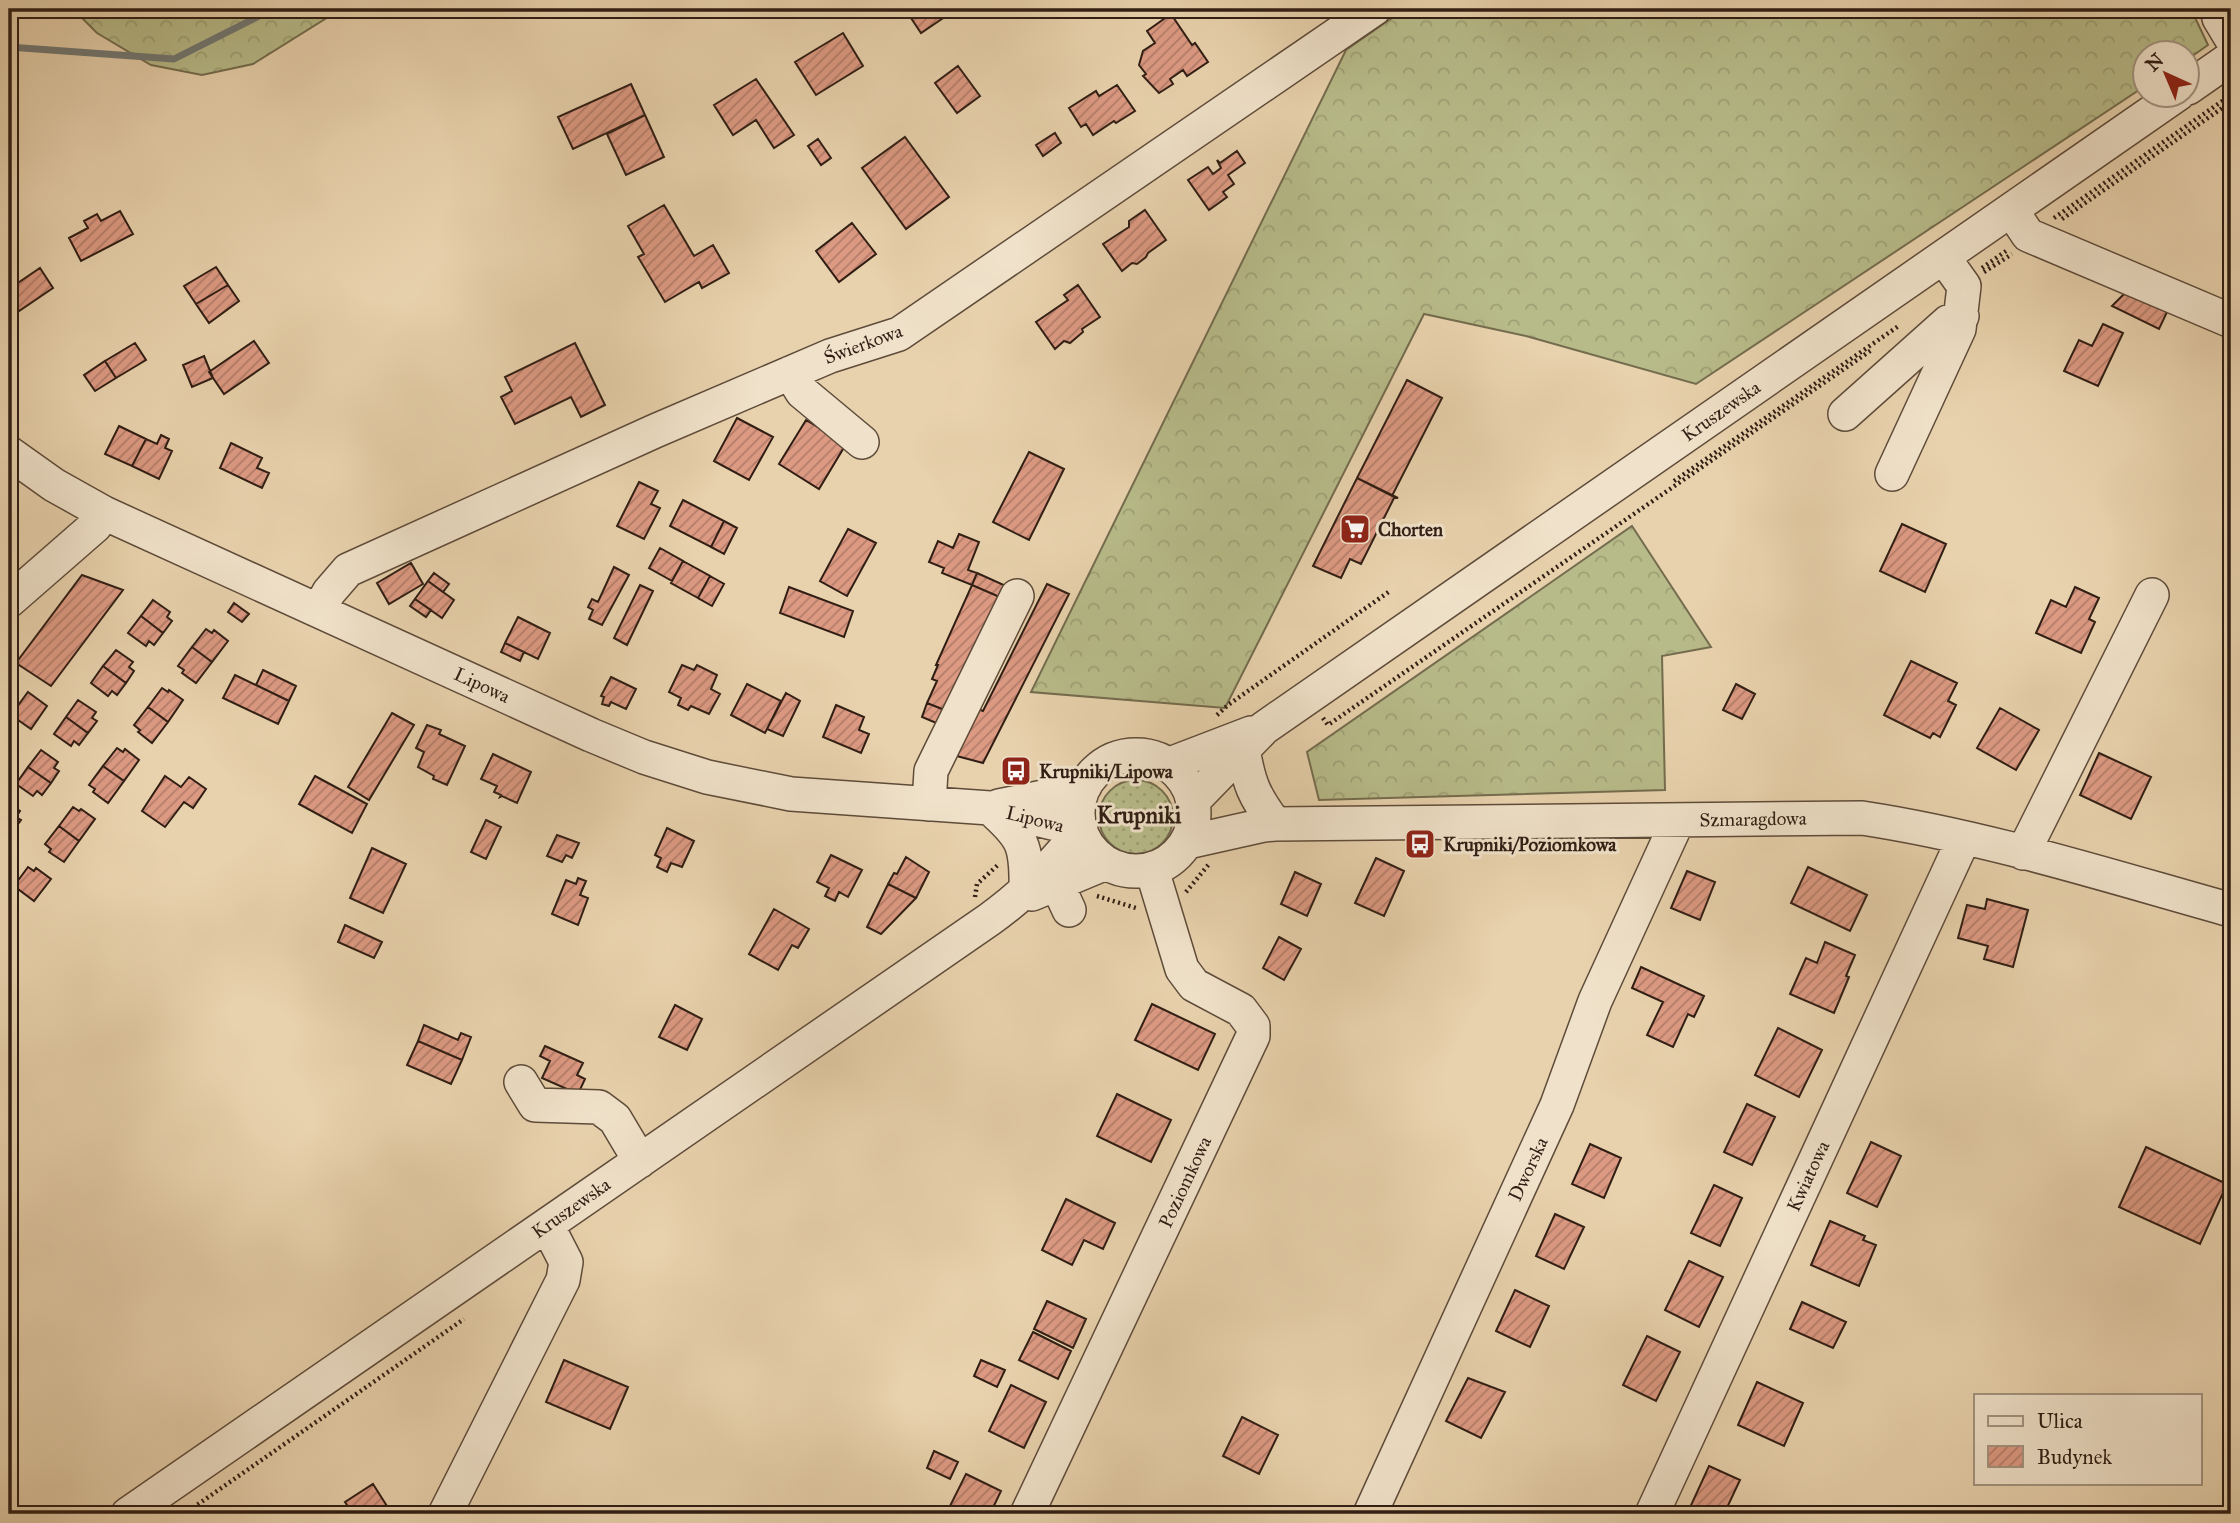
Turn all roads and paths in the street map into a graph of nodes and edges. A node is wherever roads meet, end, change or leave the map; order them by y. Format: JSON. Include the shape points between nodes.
{"nodes":[{"id":1,"x":1374,"y":9,"type":"edge"},
{"id":2,"x":2217,"y":9,"type":"edge"},
{"id":3,"x":2231,"y":37,"type":"edge"},
{"id":4,"x":2231,"y":58,"type":"edge"},
{"id":5,"x":2202,"y":78,"type":"edge"},
{"id":6,"x":2231,"y":95,"type":"edge"},
{"id":7,"x":2231,"y":102,"type":"edge"},
{"id":8,"x":2163,"y":108,"type":"edge"},
{"id":9,"x":2025,"y":228,"type":"junction"},
{"id":10,"x":1958,"y":286,"type":"junction"},
{"id":11,"x":2231,"y":321,"type":"edge"},
{"id":12,"x":1906,"y":324,"type":"dead end"},
{"id":13,"x":790,"y":373,"type":"junction"},
{"id":14,"x":1845,"y":414,"type":"dead end"},
{"id":15,"x":862,"y":442,"type":"dead end"},
{"id":16,"x":9,"y":453,"type":"edge"},
{"id":17,"x":1892,"y":474,"type":"dead end"},
{"id":18,"x":104,"y":513,"type":"junction"},
{"id":19,"x":1390,"y":591,"type":"dead end"},
{"id":20,"x":2152,"y":594,"type":"dead end"},
{"id":21,"x":1017,"y":596,"type":"dead end"},
{"id":22,"x":9,"y":601,"type":"edge"},
{"id":23,"x":319,"y":610,"type":"junction"},
{"id":24,"x":1214,"y":718,"type":"dead end"},
{"id":25,"x":1325,"y":721,"type":"dead end"},
{"id":26,"x":1253,"y":738,"type":"junction"},
{"id":27,"x":1170,"y":764,"type":"junction"},
{"id":28,"x":1085,"y":786,"type":"junction"},
{"id":29,"x":1193,"y":801,"type":"junction"},
{"id":30,"x":929,"y":804,"type":"junction"},
{"id":31,"x":990,"y":807,"type":"junction"},
{"id":32,"x":1678,"y":820,"type":"junction"},
{"id":33,"x":1270,"y":825,"type":"junction"},
{"id":34,"x":1081,"y":830,"type":"junction"},
{"id":35,"x":1964,"y":838,"type":"junction"},
{"id":36,"x":1199,"y":852,"type":"junction"},
{"id":37,"x":2023,"y":853,"type":"junction"},
{"id":38,"x":1106,"y":863,"type":"junction"},
{"id":39,"x":1152,"y":870,"type":"junction"},
{"id":40,"x":1182,"y":895,"type":"dead end"},
{"id":41,"x":1051,"y":896,"type":"junction"},
{"id":42,"x":1142,"y":909,"type":"dead end"},
{"id":43,"x":2231,"y":910,"type":"edge"},
{"id":44,"x":521,"y":1082,"type":"dead end"},
{"id":45,"x":640,"y":1160,"type":"junction"},
{"id":46,"x":547,"y":1225,"type":"junction"},
{"id":47,"x":128,"y":1514,"type":"edge"},
{"id":48,"x":444,"y":1514,"type":"edge"},
{"id":49,"x":1027,"y":1514,"type":"edge"},
{"id":50,"x":1370,"y":1514,"type":"edge"},
{"id":51,"x":1652,"y":1514,"type":"edge"}],
"edges":[{"from":1,"to":13,"type":"street","name":"Świerkowa","via":[[899,334]]},
{"from":2,"to":3,"type":"street"},
{"from":4,"to":5,"type":"street"},
{"from":6,"to":9,"type":"path"},
{"from":7,"to":9,"type":"path"},
{"from":8,"to":9,"type":"street","name":"Kruszewska"},
{"from":9,"to":10,"type":"street","name":"Kruszewska"},
{"from":9,"to":10,"type":"path"},
{"from":9,"to":11,"type":"street"},
{"from":10,"to":14,"type":"street","via":[[1948,322]]},
{"from":10,"to":17,"type":"street","via":[[1959,329]]},
{"from":10,"to":26,"type":"street","name":"Kruszewska"},
{"from":12,"to":25,"type":"path","via":[[1328,725]]},
{"from":13,"to":15,"type":"street","via":[[802,392]]},
{"from":13,"to":23,"type":"street","name":"Świerkowa","via":[[348,570]]},
{"from":16,"to":18,"type":"street","name":"Lipowa"},
{"from":18,"to":22,"type":"street"},
{"from":18,"to":23,"type":"street","name":"Lipowa"},
{"from":19,"to":24,"type":"path"},
{"from":20,"to":37,"type":"street"},
{"from":21,"to":30,"type":"street","via":[[931,771]]},
{"from":23,"to":30,"type":"street","name":"Lipowa","via":[[643,757],[707,777],[791,794]]},
{"from":26,"to":27,"type":"street","name":"Kruszewska"},
{"from":26,"to":29,"type":"street","name":"Kruszewska"},
{"from":26,"to":33,"type":"street","via":[[1248,779]]},
{"from":27,"to":28,"type":"street","via":[[1146,755],[1114,759],[1100,767]]},
{"from":27,"to":29,"type":"street","via":[[1186,782]]},
{"from":28,"to":31,"type":"street","name":"Lipowa"},
{"from":28,"to":34,"type":"street","via":[[1078,807]]},
{"from":29,"to":33,"type":"street","name":"Szmaragdowa"},
{"from":29,"to":36,"type":"street"},
{"from":30,"to":31,"type":"street","name":"Lipowa"},
{"from":31,"to":34,"type":"street","name":"Lipowa"},
{"from":31,"to":41,"type":"street","name":"Lipowa","via":[[1013,828]]},
{"from":32,"to":33,"type":"street","name":"Szmaragdowa"},
{"from":32,"to":35,"type":"street","name":"Szmaragdowa","via":[[1862,818]]},
{"from":32,"to":50,"type":"street","name":"Dworska","via":[[1595,1001],[1558,1105]]},
{"from":33,"to":36,"type":"street","name":"Szmaragdowa"},
{"from":34,"to":38,"type":"street","via":[[1093,852]]},
{"from":34,"to":41,"type":"street","name":"Kruszewska","via":[[1058,858]]},
{"from":35,"to":37,"type":"street","name":"Szmaragdowa"},
{"from":35,"to":51,"type":"street","name":"Kwiatowa"},
{"from":36,"to":39,"type":"street"},
{"from":36,"to":40,"type":"path","via":[[1189,890]]},
{"from":37,"to":43,"type":"street","name":"Szmaragdowa"},
{"from":38,"to":39,"type":"street","via":[[1123,870]]},
{"from":38,"to":41,"type":"street","name":"Kruszewska"},
{"from":39,"to":49,"type":"street","name":"Poziomkowa","via":[[1182,969],[1194,985],[1241,1010],[1253,1026],[1253,1036]]},
{"from":41,"to":42,"type":"path"},
{"from":41,"to":45,"type":"street","name":"Kruszewska"},
{"from":44,"to":45,"type":"street","via":[[535,1105],[599,1107],[615,1119]]},
{"from":45,"to":46,"type":"street","name":"Kruszewska"},
{"from":46,"to":47,"type":"street","name":"Kruszewska"},
{"from":46,"to":48,"type":"street","via":[[566,1262],[563,1280]]}]}
